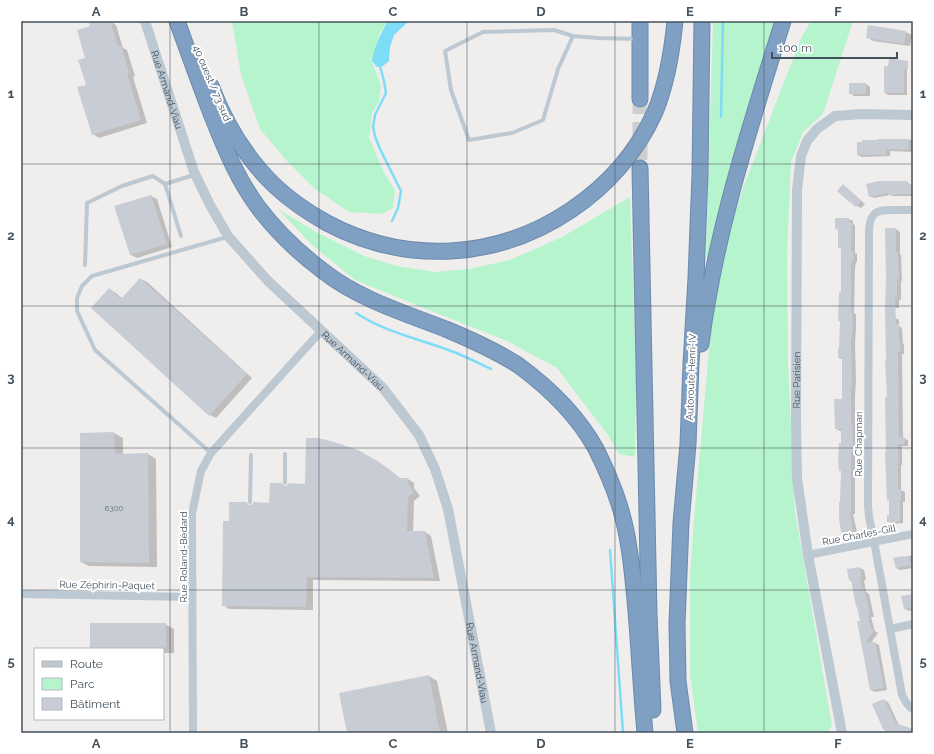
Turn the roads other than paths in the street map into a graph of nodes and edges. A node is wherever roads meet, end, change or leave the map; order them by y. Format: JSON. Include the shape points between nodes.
{"nodes":[{"id":1,"x":145,"y":21,"type":"edge"},
{"id":2,"x":177,"y":21,"type":"edge"},
{"id":3,"x":187,"y":21,"type":"edge"},
{"id":4,"x":640,"y":21,"type":"edge"},
{"id":5,"x":676,"y":21,"type":"edge"},
{"id":6,"x":702,"y":21,"type":"edge"},
{"id":7,"x":783,"y":21,"type":"edge"},
{"id":8,"x":573,"y":36,"type":"junction"},
{"id":9,"x":640,"y":39,"type":"junction"},
{"id":10,"x":640,"y":99,"type":"tunnel mouth"},
{"id":11,"x":913,"y":115,"type":"edge"},
{"id":12,"x":640,"y":168,"type":"tunnel mouth"},
{"id":13,"x":195,"y":175,"type":"junction"},
{"id":14,"x":165,"y":184,"type":"junction"},
{"id":15,"x":913,"y":210,"type":"edge"},
{"id":16,"x":181,"y":236,"type":"dead end"},
{"id":17,"x":228,"y":236,"type":"junction"},
{"id":18,"x":85,"y":265,"type":"dead end"},
{"id":19,"x":321,"y":331,"type":"junction"},
{"id":20,"x":688,"y":444,"type":"junction"},
{"id":21,"x":210,"y":453,"type":"junction"},
{"id":22,"x":285,"y":454,"type":"dead end"},
{"id":23,"x":251,"y":455,"type":"dead end"},
{"id":24,"x":285,"y":483,"type":"dead end"},
{"id":25,"x":250,"y":502,"type":"dead end"},
{"id":26,"x":913,"y":534,"type":"edge"},
{"id":27,"x":874,"y":542,"type":"junction"},
{"id":28,"x":808,"y":555,"type":"junction"},
{"id":29,"x":21,"y":594,"type":"edge"},
{"id":30,"x":192,"y":597,"type":"junction"},
{"id":31,"x":913,"y":624,"type":"edge"},
{"id":32,"x":890,"y":629,"type":"junction"},
{"id":33,"x":913,"y":709,"type":"edge"},
{"id":34,"x":193,"y":733,"type":"edge"},
{"id":35,"x":491,"y":733,"type":"edge"},
{"id":36,"x":645,"y":733,"type":"edge"},
{"id":37,"x":654,"y":733,"type":"edge"},
{"id":38,"x":685,"y":733,"type":"edge"},
{"id":39,"x":842,"y":733,"type":"edge"}],
"edges":[{"from":1,"to":13,"type":"street","name":"Rue Armand-Viau"},
{"from":2,"to":36,"type":"highway","via":[[230,161],[257,206],[285,238],[325,273],[368,299],[474,341],[517,365],[567,409],[594,447],[620,505],[626,528],[632,566]]},
{"from":3,"to":5,"type":"highway","name":"40 ouest / 73 sud","via":[[222,112],[251,158],[275,186],[316,217],[357,237],[413,249],[442,251],[474,249],[524,235],[563,216],[601,186],[631,153],[655,111],[672,55]]},
{"from":4,"to":9,"type":"highway"},
{"from":6,"to":20,"type":"highway","name":"Autoroute Henri-IV","via":[[700,174]]},
{"from":7,"to":20,"type":"highway","via":[[722,231],[703,329]]},
{"from":8,"to":8,"type":"lane","via":[[554,30],[483,32],[445,51],[451,90],[469,140],[512,133],[543,120],[558,68]]},
{"from":8,"to":9,"type":"lane"},
{"from":9,"to":10,"type":"highway"},
{"from":11,"to":28,"type":"street","name":"Rue Parisien","via":[[835,116],[817,129],[807,141],[801,156],[797,190],[796,422],[797,478]]},
{"from":12,"to":37,"type":"highway","via":[[649,614]]},
{"from":13,"to":14,"type":"lane"},
{"from":13,"to":17,"type":"street","name":"Rue Armand-Viau"},
{"from":14,"to":16,"type":"lane"},
{"from":14,"to":18,"type":"lane","via":[[153,176],[122,186],[88,203]]},
{"from":15,"to":27,"type":"street","name":"Rue Chapman","via":[[876,212],[869,229],[868,517]]},
{"from":17,"to":19,"type":"street","name":"Rue Armand-Viau","via":[[268,281]]},
{"from":17,"to":21,"type":"lane","via":[[92,276],[82,286],[77,298],[77,311],[95,350]]},
{"from":19,"to":21,"type":"street","name":"Rue Roland-Bédard"},
{"from":19,"to":35,"type":"street","name":"Rue Armand-Viau","via":[[383,388],[419,435],[435,469],[448,509]]},
{"from":20,"to":38,"type":"highway","name":"Autoroute Henri-IV","via":[[680,523],[677,623],[678,681]]},
{"from":21,"to":30,"type":"street","name":"Rue Roland-Bédard","via":[[201,471],[192,514]]},
{"from":22,"to":24,"type":"lane"},
{"from":23,"to":25,"type":"lane"},
{"from":26,"to":27,"type":"street","name":"Rue Charles-Gill"},
{"from":27,"to":28,"type":"street","name":"Rue Charles-Gill"},
{"from":27,"to":32,"type":"street","name":"Rue Chapman"},
{"from":28,"to":39,"type":"street","name":"Rue Parisien"},
{"from":29,"to":30,"type":"street","name":"Rue Zéphirin-Paquet"},
{"from":30,"to":34,"type":"street","name":"Rue Roland-Bédard"},
{"from":31,"to":32,"type":"street"},
{"from":32,"to":33,"type":"street","name":"Rue Chapman","via":[[902,695]]}]}
